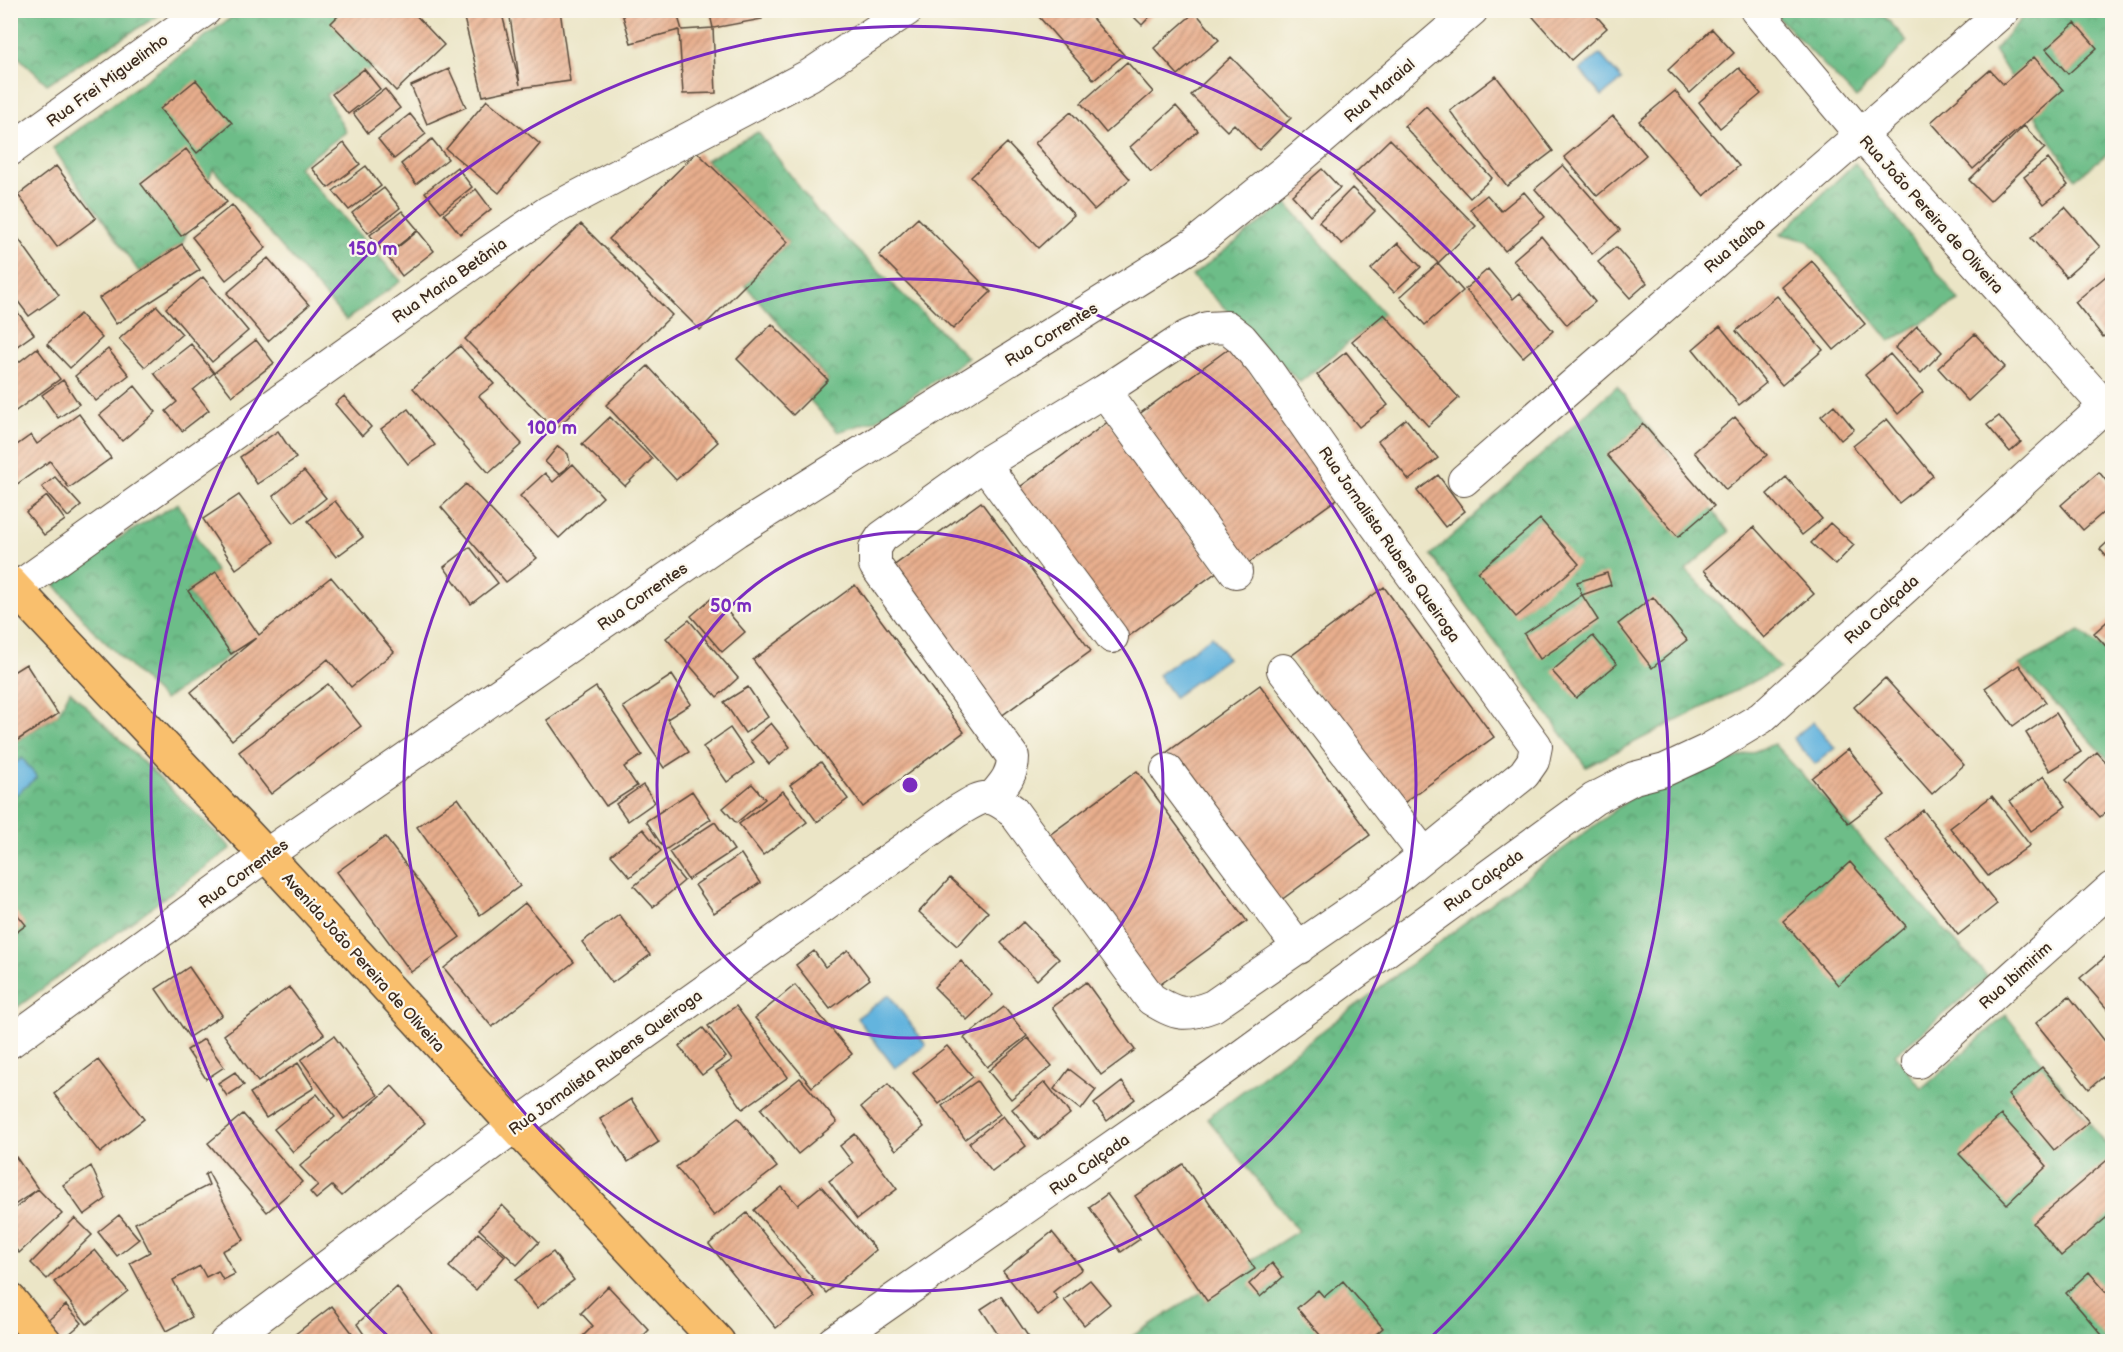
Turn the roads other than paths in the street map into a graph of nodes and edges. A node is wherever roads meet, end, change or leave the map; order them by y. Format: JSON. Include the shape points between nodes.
{"nodes":[{"id":1,"x":205,"y":10,"type":"edge"},
{"id":2,"x":1472,"y":10,"type":"edge"},
{"id":3,"x":1756,"y":10,"type":"edge"},
{"id":4,"x":2004,"y":10,"type":"edge"},
{"id":5,"x":889,"y":15,"type":"edge"},
{"id":6,"x":1861,"y":135,"type":"junction"},
{"id":7,"x":10,"y":150,"type":"edge"},
{"id":8,"x":1286,"y":170,"type":"joint"},
{"id":9,"x":1104,"y":391,"type":"junction"},
{"id":10,"x":2110,"y":407,"type":"edge"},
{"id":11,"x":984,"y":464,"type":"junction"},
{"id":12,"x":1464,"y":480,"type":"dead end"},
{"id":13,"x":1236,"y":572,"type":"dead end"},
{"id":14,"x":12,"y":588,"type":"edge"},
{"id":15,"x":1112,"y":637,"type":"dead end"},
{"id":16,"x":1283,"y":670,"type":"dead end"},
{"id":17,"x":1167,"y":770,"type":"dead end"},
{"id":18,"x":992,"y":798,"type":"junction"},
{"id":19,"x":1424,"y":854,"type":"junction"},
{"id":20,"x":266,"y":855,"type":"junction"},
{"id":21,"x":2112,"y":888,"type":"edge"},
{"id":22,"x":1299,"y":948,"type":"junction"},
{"id":23,"x":10,"y":1042,"type":"edge"},
{"id":24,"x":1918,"y":1062,"type":"dead end"},
{"id":25,"x":514,"y":1126,"type":"junction"},
{"id":26,"x":10,"y":1300,"type":"edge"},
{"id":27,"x":45,"y":1341,"type":"edge"},
{"id":28,"x":226,"y":1341,"type":"edge"},
{"id":29,"x":718,"y":1341,"type":"edge"},
{"id":30,"x":833,"y":1341,"type":"edge"}],
"edges":[{"from":1,"to":7,"type":"street","name":"Rua Frei Miguelinho"},
{"from":2,"to":8,"type":"street","name":"Rua Maraial"},
{"from":3,"to":6,"type":"street","name":"Rua João Pereira de Oliveira"},
{"from":4,"to":6,"type":"street","name":"Rua Itaíba"},
{"from":5,"to":14,"type":"street","name":"Rua Maria Betânia","via":[[810,75],[548,212]]},
{"from":6,"to":10,"type":"street","name":"Rua João Pereira de Oliveira"},
{"from":6,"to":12,"type":"street","name":"Rua Itaíba"},
{"from":8,"to":20,"type":"street","name":"Rua Correntes","via":[[1196,243],[736,531]]},
{"from":9,"to":11,"type":"street","name":"Rua Jornalista Rubens Queiroga"},
{"from":9,"to":13,"type":"street"},
{"from":9,"to":19,"type":"street","name":"Rua Jornalista Rubens Queiroga","via":[[1186,337],[1207,328],[1227,327],[1241,338],[1536,746],[1533,761],[1524,774]]},
{"from":10,"to":30,"type":"street","name":"Rua Calçada","via":[[1761,718],[1708,750],[1665,770],[1634,778],[1594,799],[1214,1076]]},
{"from":11,"to":15,"type":"street"},
{"from":11,"to":18,"type":"street","name":"Rua Jornalista Rubens Queiroga","via":[[882,537],[875,548],[875,565],[1013,757],[1010,775]]},
{"from":14,"to":20,"type":"main road","name":"Avenida João Pereira de Oliveira"},
{"from":16,"to":19,"type":"street"},
{"from":17,"to":22,"type":"street"},
{"from":18,"to":22,"type":"street","name":"Rua Jornalista Rubens Queiroga","via":[[1012,810],[1151,999],[1172,1012],[1194,1013],[1214,1006]]},
{"from":18,"to":25,"type":"street","name":"Rua Jornalista Rubens Queiroga","via":[[982,797],[956,812]]},
{"from":19,"to":22,"type":"street","name":"Rua Jornalista Rubens Queiroga","via":[[1380,891]]},
{"from":20,"to":23,"type":"street","name":"Rua Correntes"},
{"from":20,"to":25,"type":"main road","name":"Avenida João Pereira de Oliveira"},
{"from":21,"to":24,"type":"street","name":"Rua Ibimirim"},
{"from":25,"to":28,"type":"street","name":"Rua Jornalista Rubens Queiroga"},
{"from":25,"to":29,"type":"main road","name":"Avenida João Pereira de Oliveira"},
{"from":26,"to":27,"type":"main road"}]}
